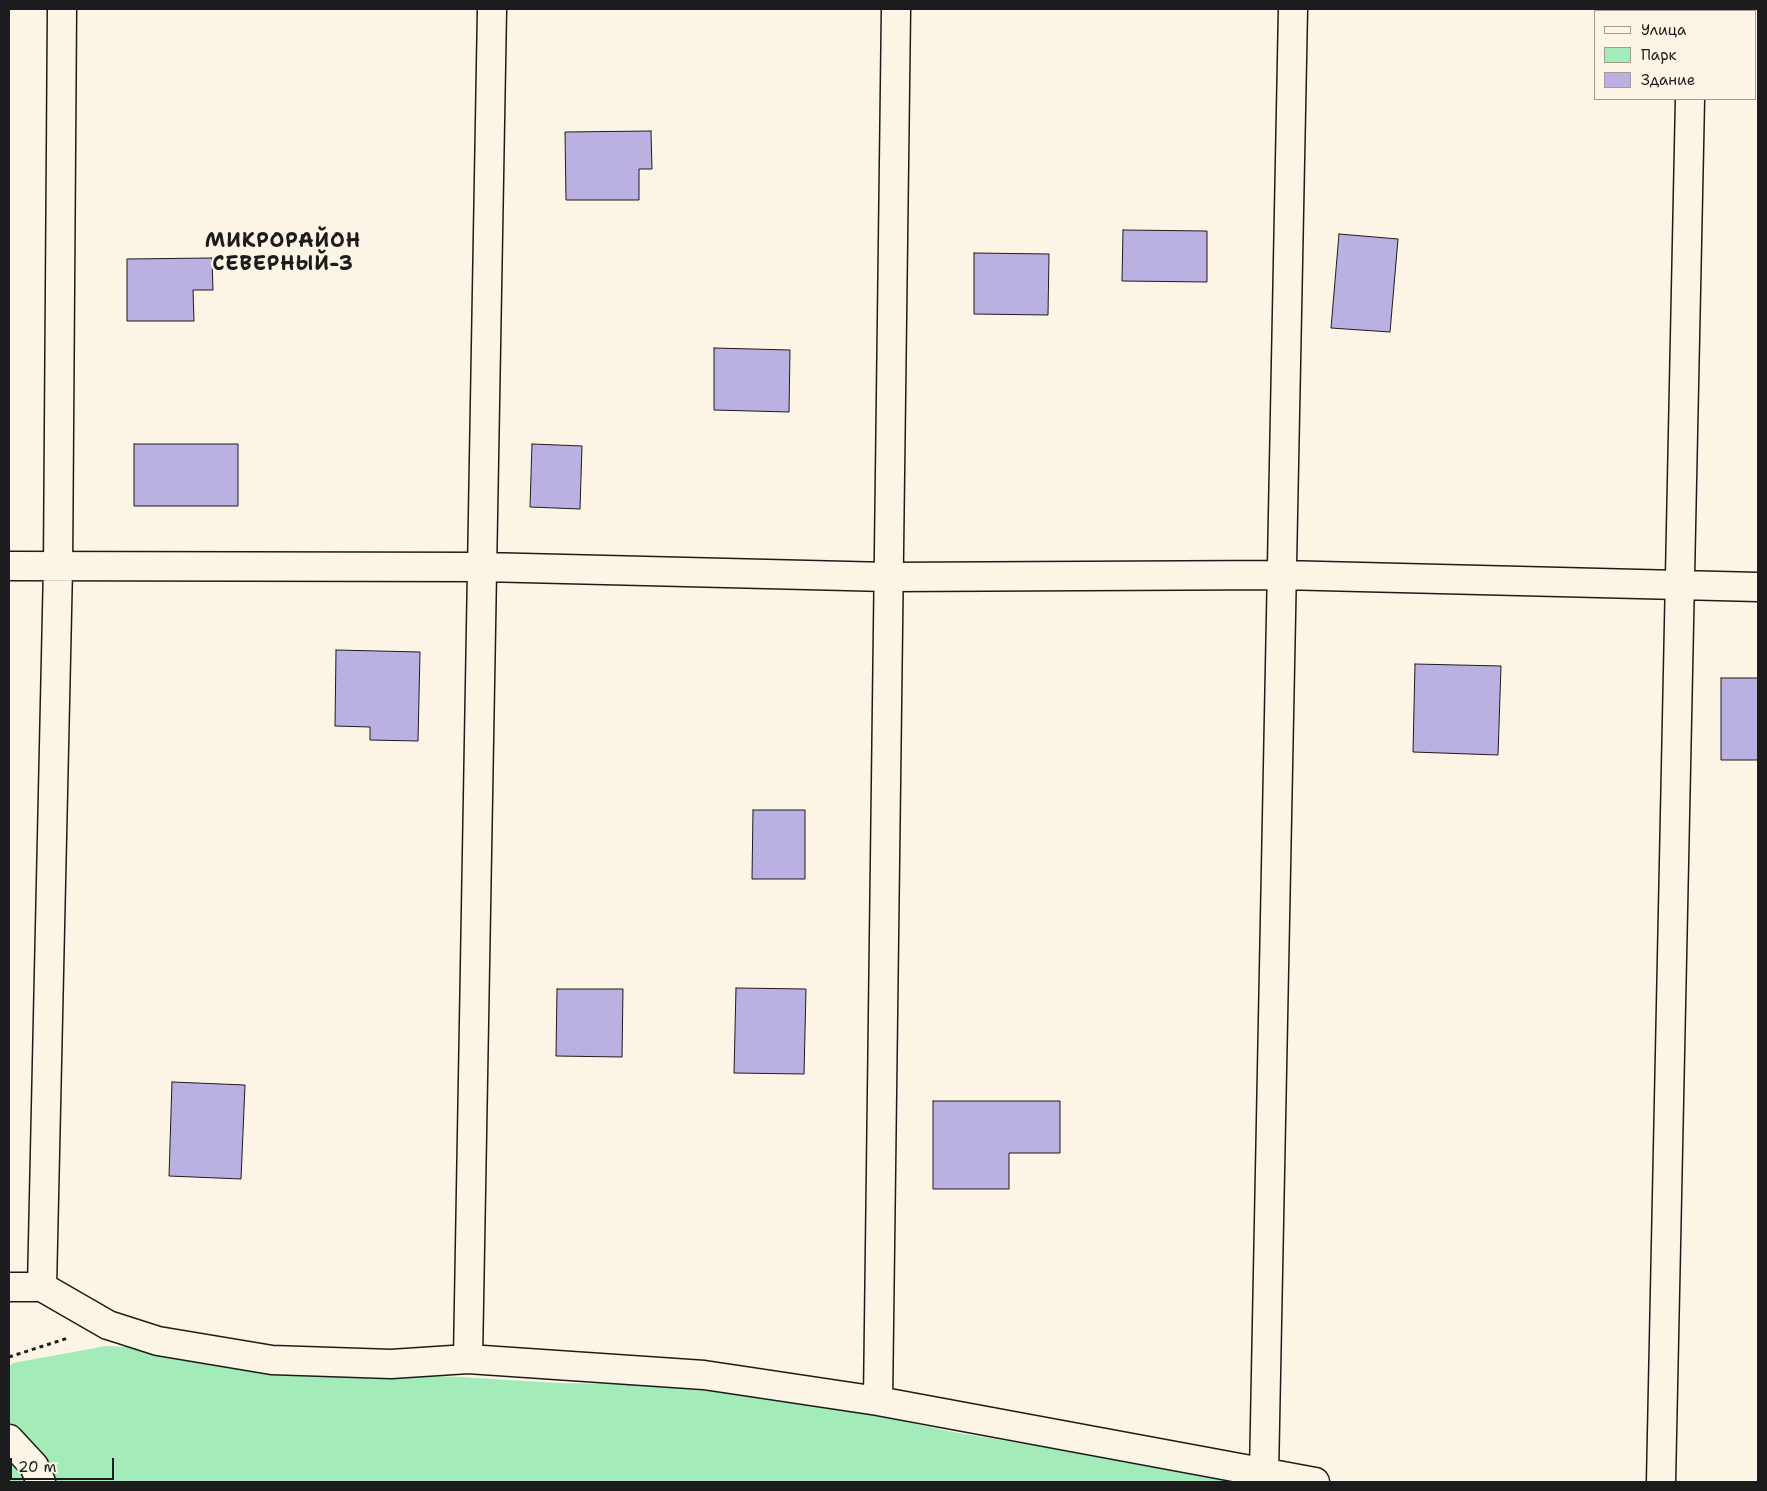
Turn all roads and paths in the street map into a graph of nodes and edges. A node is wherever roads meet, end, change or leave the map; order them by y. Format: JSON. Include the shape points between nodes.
{"nodes":[{"id":1,"x":62,"y":9,"type":"edge"},
{"id":2,"x":492,"y":9,"type":"edge"},
{"id":3,"x":896,"y":9,"type":"edge"},
{"id":4,"x":1293,"y":9,"type":"edge"},
{"id":5,"x":1690,"y":100,"type":"edge"},
{"id":6,"x":9,"y":566,"type":"edge"},
{"id":7,"x":58,"y":567,"type":"junction"},
{"id":8,"x":483,"y":567,"type":"junction"},
{"id":9,"x":1281,"y":574,"type":"junction"},
{"id":10,"x":888,"y":577,"type":"junction"},
{"id":11,"x":1679,"y":585,"type":"junction"},
{"id":12,"x":1758,"y":587,"type":"edge"},
{"id":13,"x":9,"y":1287,"type":"edge"},
{"id":14,"x":42,"y":1287,"type":"junction"},
{"id":15,"x":108,"y":1325,"type":"junction"},
{"id":16,"x":9,"y":1357,"type":"edge"},
{"id":17,"x":468,"y":1359,"type":"junction"},
{"id":18,"x":878,"y":1401,"type":"junction"},
{"id":19,"x":9,"y":1439,"type":"edge"},
{"id":20,"x":1264,"y":1474,"type":"junction"},
{"id":21,"x":41,"y":1482,"type":"edge"},
{"id":22,"x":1315,"y":1482,"type":"edge"},
{"id":23,"x":1661,"y":1482,"type":"edge"}],
"edges":[{"from":1,"to":7,"type":"street"},
{"from":2,"to":8,"type":"street"},
{"from":3,"to":10,"type":"street"},
{"from":4,"to":9,"type":"street"},
{"from":5,"to":11,"type":"street"},
{"from":6,"to":7,"type":"street"},
{"from":7,"to":8,"type":"street"},
{"from":7,"to":14,"type":"street"},
{"from":8,"to":10,"type":"street"},
{"from":8,"to":17,"type":"street"},
{"from":9,"to":10,"type":"street"},
{"from":9,"to":11,"type":"street"},
{"from":9,"to":20,"type":"street"},
{"from":10,"to":18,"type":"street"},
{"from":11,"to":12,"type":"street"},
{"from":11,"to":23,"type":"street"},
{"from":13,"to":14,"type":"street"},
{"from":14,"to":15,"type":"street"},
{"from":15,"to":16,"type":"path"},
{"from":15,"to":17,"type":"street","via":[[158,1341],[272,1360],[391,1364]]},
{"from":17,"to":18,"type":"street","via":[[704,1375]]},
{"from":18,"to":20,"type":"street"},
{"from":19,"to":21,"type":"street","via":[[34,1466]]},
{"from":20,"to":22,"type":"street"}]}
